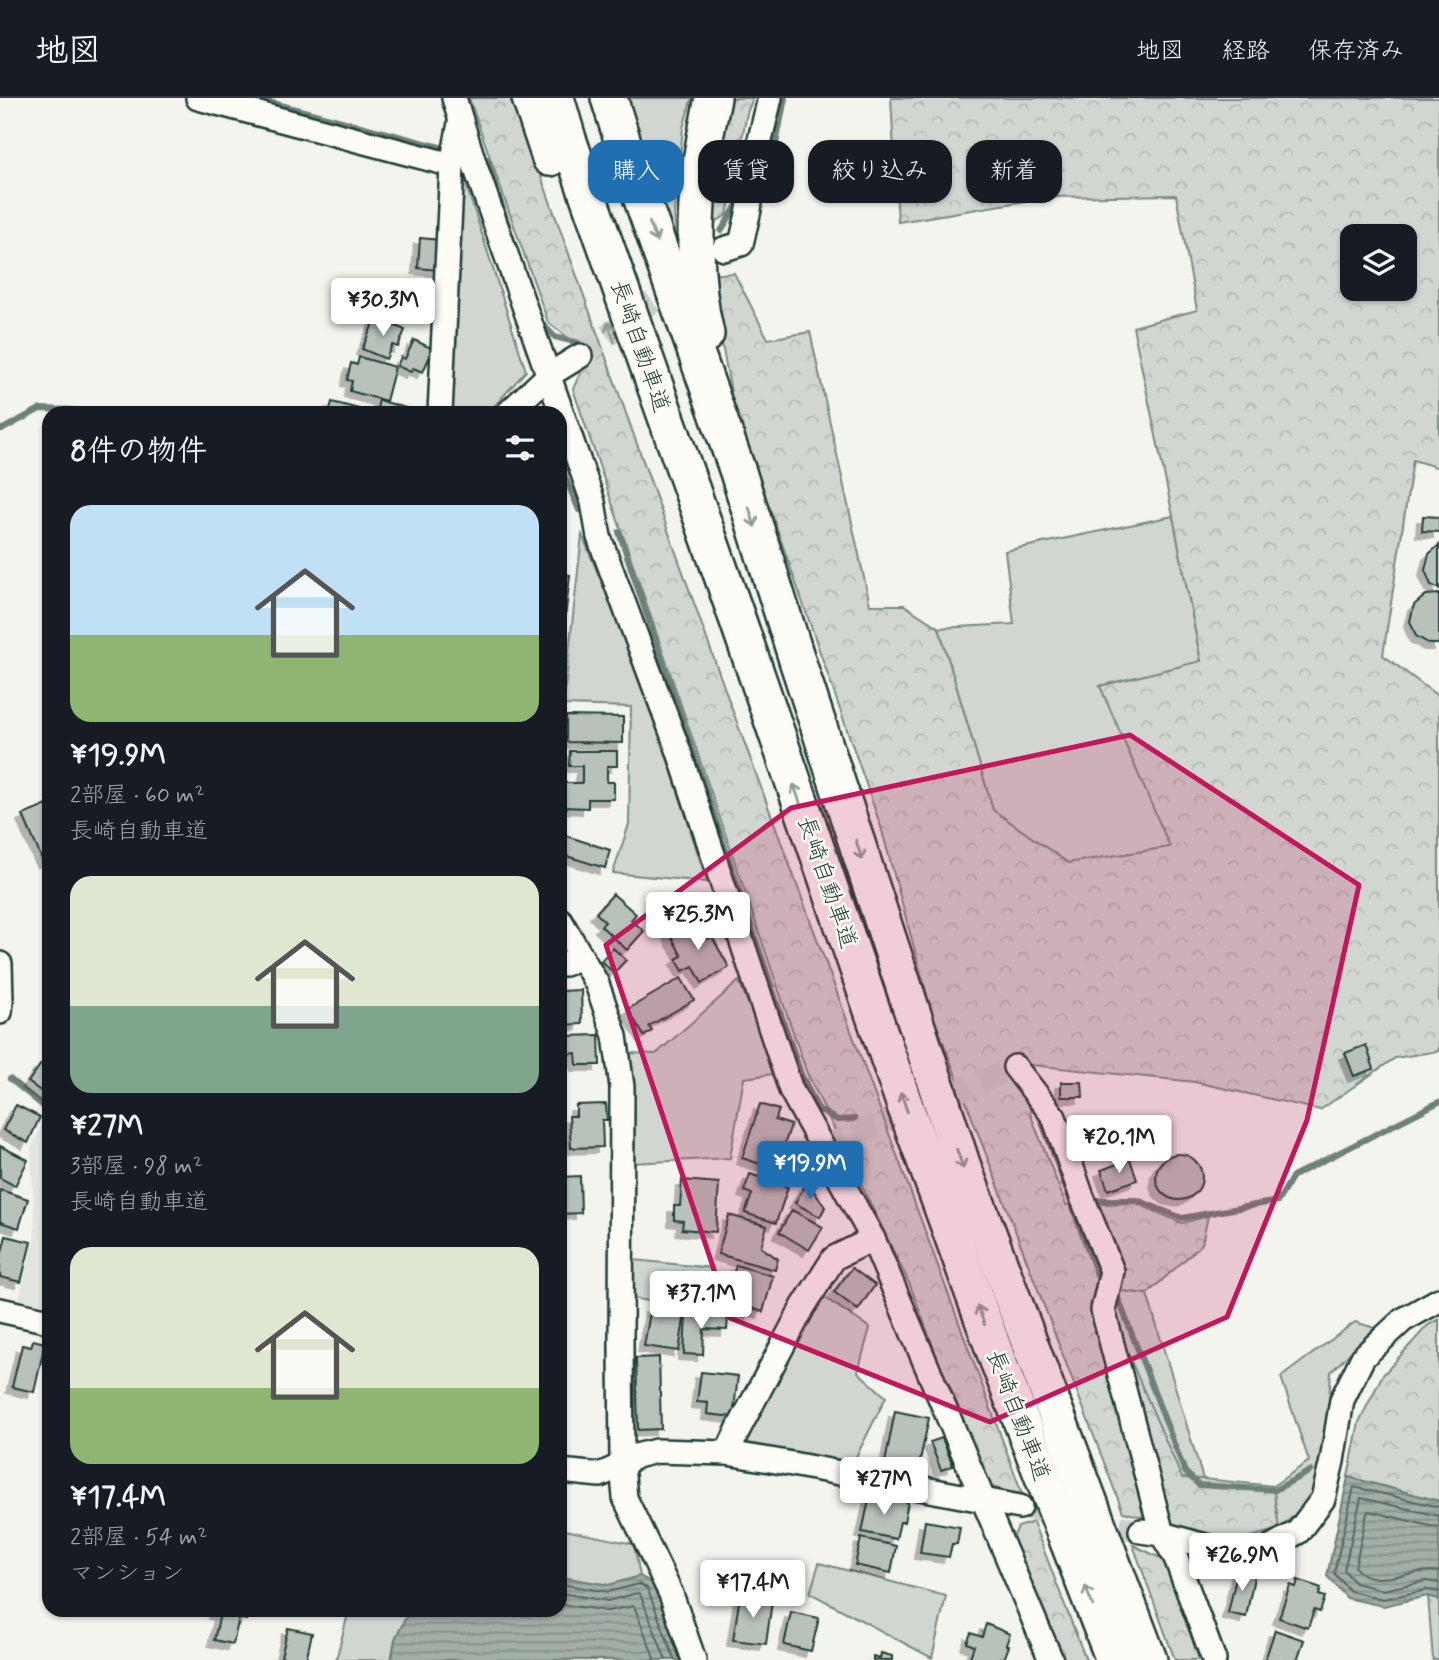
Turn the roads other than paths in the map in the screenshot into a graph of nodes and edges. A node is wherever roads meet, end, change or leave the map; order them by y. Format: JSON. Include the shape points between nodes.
{"nodes":[{"id":1,"x":198,"y":98,"type":"edge"},
{"id":2,"x":530,"y":98,"type":"edge"},
{"id":3,"x":556,"y":98,"type":"edge"},
{"id":4,"x":609,"y":98,"type":"edge"},
{"id":5,"x":713,"y":98,"type":"edge"},
{"id":6,"x":770,"y":98,"type":"edge"},
{"id":7,"x":457,"y":109,"type":"edge"},
{"id":8,"x":452,"y":165,"type":"junction"},
{"id":9,"x":724,"y":249,"type":"dead end"},
{"id":10,"x":580,"y":356,"type":"tunnel mouth"},
{"id":11,"x":550,"y":375,"type":"junction"},
{"id":12,"x":440,"y":406,"type":"edge"},
{"id":13,"x":516,"y":406,"type":"edge"},
{"id":14,"x":560,"y":406,"type":"edge"},
{"id":15,"x":567,"y":425,"type":"edge"},
{"id":16,"x":738,"y":472,"type":"junction"},
{"id":17,"x":737,"y":618,"type":"junction"},
{"id":18,"x":571,"y":960,"type":"edge"},
{"id":19,"x":0,"y":964,"type":"edge"},
{"id":20,"x":0,"y":1012,"type":"edge"},
{"id":21,"x":1015,"y":1067,"type":"dead end"},
{"id":22,"x":873,"y":1239,"type":"junction"},
{"id":23,"x":1439,"y":1300,"type":"edge"},
{"id":24,"x":0,"y":1310,"type":"edge"},
{"id":25,"x":42,"y":1319,"type":"edge"},
{"id":26,"x":727,"y":1454,"type":"junction"},
{"id":27,"x":622,"y":1465,"type":"junction"},
{"id":28,"x":567,"y":1472,"type":"edge"},
{"id":29,"x":982,"y":1499,"type":"junction"},
{"id":30,"x":1020,"y":1507,"type":"tunnel mouth"},
{"id":31,"x":1152,"y":1533,"type":"junction"},
{"id":32,"x":694,"y":1660,"type":"edge"},
{"id":33,"x":1051,"y":1660,"type":"edge"},
{"id":34,"x":1114,"y":1660,"type":"edge"},
{"id":35,"x":1149,"y":1660,"type":"edge"},
{"id":36,"x":1214,"y":1660,"type":"edge"}],
"edges":[{"from":1,"to":8,"type":"street"},
{"from":17,"to":2,"type":"highway","one_way":true,"via":[[659,463]]},
{"from":3,"to":17,"type":"highway","name":"長崎自動車道"},
{"from":4,"to":16,"type":"highway","name":"長崎自動車道","one_way":true},
{"from":5,"to":16,"type":"highway","via":[[701,163],[695,244],[701,312]]},
{"from":6,"to":9,"type":"street","via":[[741,244]]},
{"from":7,"to":8,"type":"street"},
{"from":7,"to":11,"type":"street"},
{"from":8,"to":12,"type":"street"},
{"from":10,"to":11,"type":"street"},
{"from":11,"to":13,"type":"street"},
{"from":11,"to":14,"type":"street"},
{"from":15,"to":22,"type":"street","via":[[593,502],[599,537],[678,749],[792,1090]]},
{"from":16,"to":35,"type":"highway","name":"長崎自動車道","one_way":true,"via":[[962,1164]]},
{"from":34,"to":17,"type":"highway","name":"長崎自動車道","one_way":true,"via":[[913,1129]]},
{"from":18,"to":27,"type":"street","via":[[597,984],[615,1036],[622,1087]]},
{"from":19,"to":20,"type":"street"},
{"from":21,"to":31,"type":"street","via":[[1054,1117],[1112,1271],[1103,1310]]},
{"from":22,"to":26,"type":"street","via":[[834,1258],[803,1307]]},
{"from":22,"to":29,"type":"street"},
{"from":23,"to":31,"type":"street","via":[[1403,1320],[1363,1357],[1342,1400],[1323,1499],[1298,1532],[1265,1550],[1227,1552]]},
{"from":24,"to":25,"type":"street"},
{"from":26,"to":27,"type":"street","via":[[656,1451]]},
{"from":26,"to":29,"type":"street"},
{"from":27,"to":28,"type":"street","via":[[600,1475]]},
{"from":27,"to":32,"type":"street","via":[[625,1498],[671,1594]]},
{"from":29,"to":30,"type":"street"},
{"from":29,"to":33,"type":"street"},
{"from":31,"to":36,"type":"street","via":[[1176,1558]]}]}
